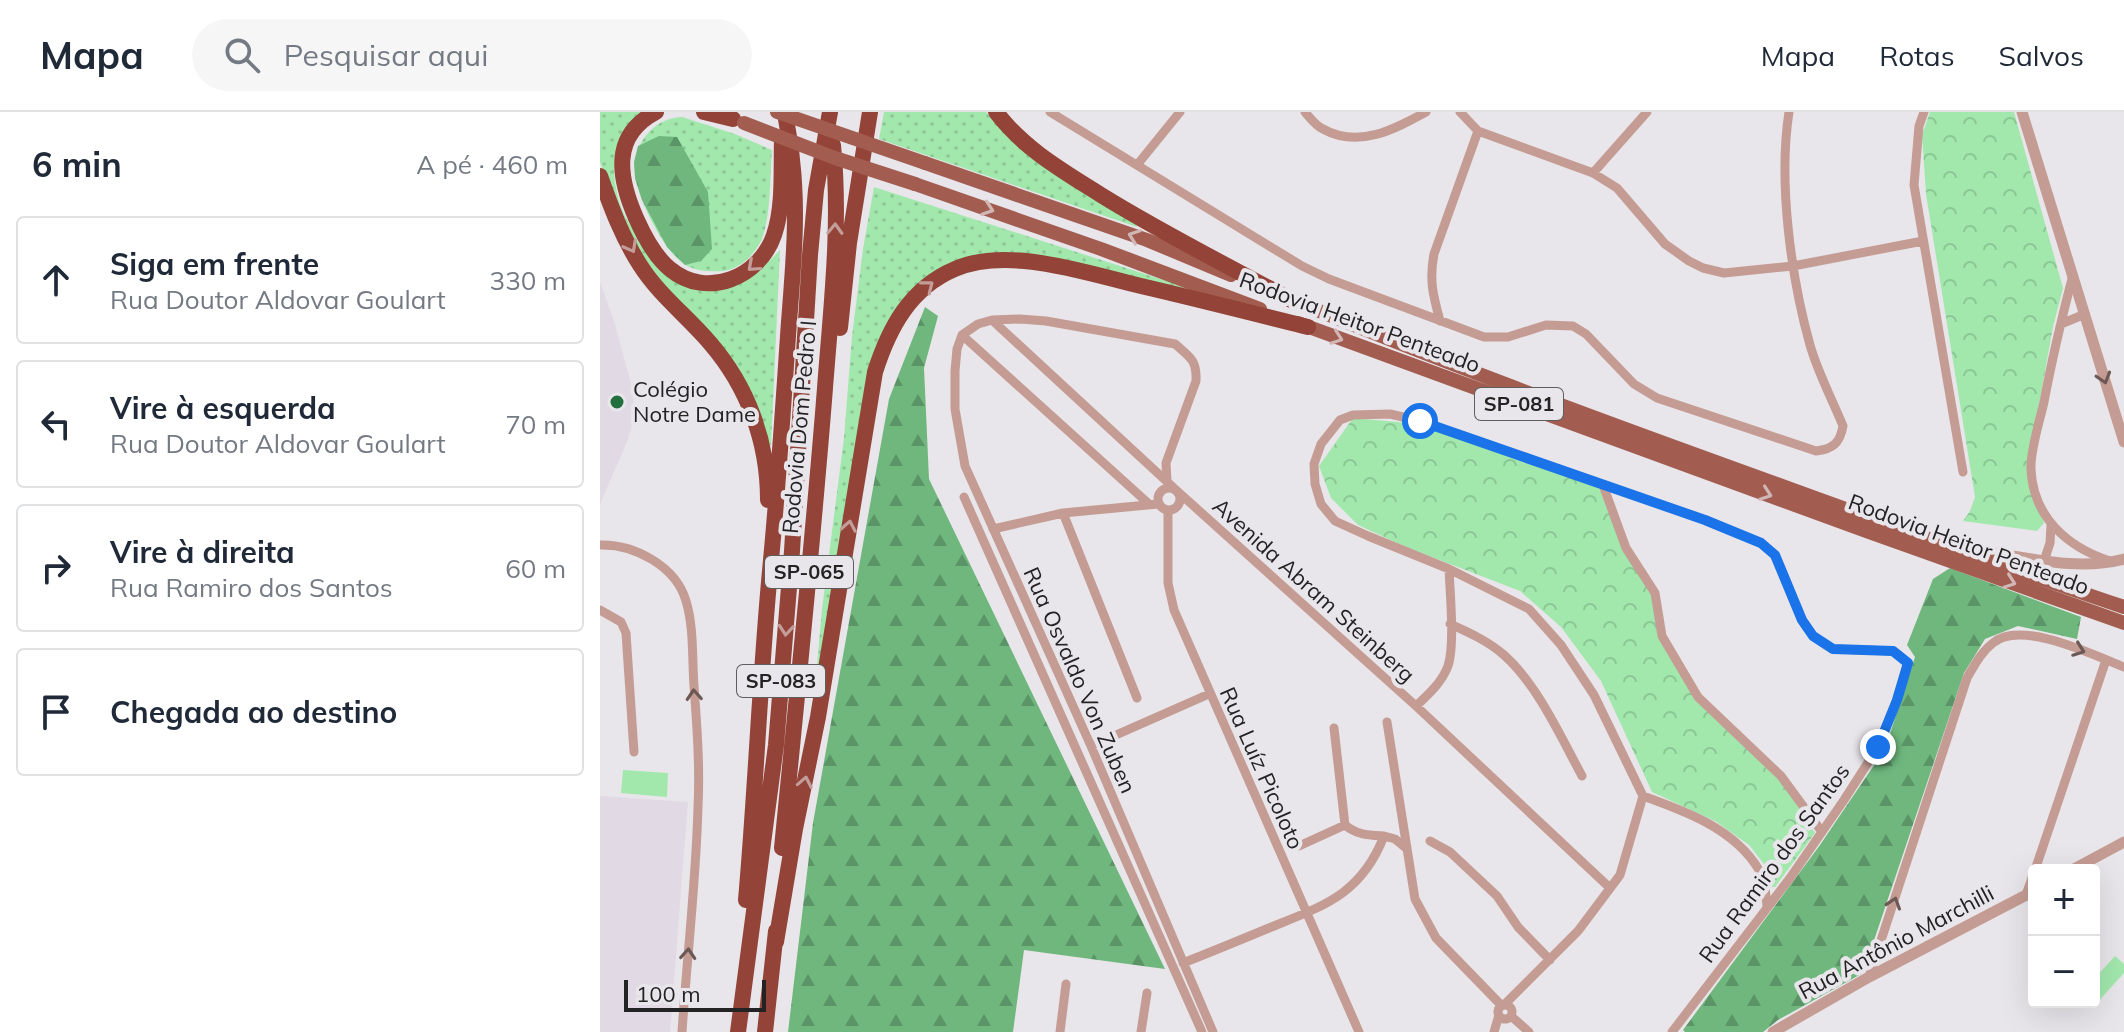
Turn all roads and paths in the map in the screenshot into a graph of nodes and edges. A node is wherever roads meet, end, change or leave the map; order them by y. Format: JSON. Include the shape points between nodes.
{"nodes":[{"id":1,"x":656,"y":112,"type":"edge"},
{"id":2,"x":704,"y":112,"type":"edge"},
{"id":3,"x":717,"y":112,"type":"edge"},
{"id":4,"x":782,"y":112,"type":"edge"},
{"id":5,"x":830,"y":112,"type":"edge"},
{"id":6,"x":870,"y":112,"type":"edge"},
{"id":7,"x":996,"y":112,"type":"edge"},
{"id":8,"x":1180,"y":112,"type":"edge"},
{"id":9,"x":1305,"y":112,"type":"edge"},
{"id":10,"x":1426,"y":112,"type":"edge"},
{"id":11,"x":1460,"y":112,"type":"edge"},
{"id":12,"x":1647,"y":112,"type":"edge"},
{"id":13,"x":1789,"y":112,"type":"edge"},
{"id":14,"x":1924,"y":112,"type":"edge"},
{"id":15,"x":2022,"y":112,"type":"edge"},
{"id":16,"x":1052,"y":113,"type":"edge"},
{"id":17,"x":739,"y":121,"type":"junction"},
{"id":18,"x":1478,"y":131,"type":"junction"},
{"id":19,"x":1137,"y":165,"type":"junction"},
{"id":20,"x":1593,"y":173,"type":"junction"},
{"id":21,"x":600,"y":176,"type":"edge"},
{"id":22,"x":1923,"y":241,"type":"junction"},
{"id":23,"x":1793,"y":266,"type":"junction"},
{"id":24,"x":2073,"y":274,"type":"junction"},
{"id":25,"x":1295,"y":302,"type":"junction"},
{"id":26,"x":2085,"y":314,"type":"junction"},
{"id":27,"x":992,"y":320,"type":"junction"},
{"id":28,"x":1440,"y":321,"type":"junction"},
{"id":29,"x":2061,"y":324,"type":"junction"},
{"id":30,"x":1308,"y":327,"type":"junction"},
{"id":31,"x":962,"y":335,"type":"junction"},
{"id":32,"x":2124,"y":442,"type":"edge"},
{"id":33,"x":1963,"y":472,"type":"dead end"},
{"id":34,"x":1167,"y":481,"type":"junction"},
{"id":35,"x":1603,"y":485,"type":"junction"},
{"id":36,"x":1176,"y":490,"type":"junction"},
{"id":37,"x":964,"y":497,"type":"dead end"},
{"id":38,"x":1154,"y":504,"type":"junction"},
{"id":39,"x":1168,"y":511,"type":"junction"},
{"id":40,"x":1063,"y":513,"type":"junction"},
{"id":41,"x":2051,"y":525,"type":"junction"},
{"id":42,"x":993,"y":529,"type":"junction"},
{"id":43,"x":600,"y":545,"type":"edge"},
{"id":44,"x":1953,"y":548,"type":"junction"},
{"id":45,"x":2044,"y":561,"type":"junction"},
{"id":46,"x":2119,"y":561,"type":"edge"},
{"id":47,"x":1449,"y":569,"type":"junction"},
{"id":48,"x":2124,"y":607,"type":"edge"},
{"id":49,"x":600,"y":610,"type":"edge"},
{"id":50,"x":2124,"y":623,"type":"edge"},
{"id":51,"x":1450,"y":624,"type":"junction"},
{"id":52,"x":2106,"y":660,"type":"junction"},
{"id":53,"x":802,"y":661,"type":"junction"},
{"id":54,"x":2124,"y":667,"type":"edge"},
{"id":55,"x":1209,"y":694,"type":"junction"},
{"id":56,"x":1137,"y":698,"type":"dead end"},
{"id":57,"x":1416,"y":706,"type":"junction"},
{"id":58,"x":1387,"y":722,"type":"dead end"},
{"id":59,"x":1334,"y":728,"type":"dead end"},
{"id":60,"x":756,"y":738,"type":"junction"},
{"id":61,"x":1091,"y":746,"type":"junction"},
{"id":62,"x":634,"y":752,"type":"dead end"},
{"id":63,"x":1582,"y":776,"type":"dead end"},
{"id":64,"x":1643,"y":796,"type":"junction"},
{"id":65,"x":1345,"y":825,"type":"junction"},
{"id":66,"x":1822,"y":832,"type":"junction"},
{"id":67,"x":1384,"y":836,"type":"junction"},
{"id":68,"x":1430,"y":841,"type":"dead end"},
{"id":69,"x":2124,"y":842,"type":"edge"},
{"id":70,"x":1299,"y":846,"type":"dead end"},
{"id":71,"x":1406,"y":848,"type":"junction"},
{"id":72,"x":2036,"y":864,"type":"edge"},
{"id":73,"x":2083,"y":864,"type":"edge"},
{"id":74,"x":1610,"y":888,"type":"junction"},
{"id":75,"x":2028,"y":894,"type":"edge"},
{"id":76,"x":1767,"y":907,"type":"junction"},
{"id":77,"x":1307,"y":913,"type":"junction"},
{"id":78,"x":776,"y":942,"type":"junction"},
{"id":79,"x":1550,"y":960,"type":"junction"},
{"id":80,"x":1183,"y":963,"type":"junction"},
{"id":81,"x":1869,"y":977,"type":"junction"},
{"id":82,"x":1066,"y":984,"type":"dead end"},
{"id":83,"x":1147,"y":993,"type":"dead end"},
{"id":84,"x":1506,"y":1011,"type":"junction"},
{"id":85,"x":1775,"y":1031,"type":"edge"},
{"id":86,"x":682,"y":1032,"type":"edge"},
{"id":87,"x":737,"y":1032,"type":"edge"},
{"id":88,"x":765,"y":1032,"type":"edge"},
{"id":89,"x":1060,"y":1032,"type":"edge"},
{"id":90,"x":1141,"y":1032,"type":"edge"},
{"id":91,"x":1202,"y":1032,"type":"edge"},
{"id":92,"x":1213,"y":1032,"type":"edge"},
{"id":93,"x":1359,"y":1032,"type":"edge"},
{"id":94,"x":1497,"y":1032,"type":"edge"},
{"id":95,"x":1529,"y":1032,"type":"edge"},
{"id":96,"x":1672,"y":1032,"type":"edge"}],
"edges":[{"from":4,"to":1,"type":"highway","one_way":true,"via":[[774,236],[748,273],[718,282],[685,278],[670,269],[641,230],[627,198],[623,149],[631,133]]},
{"from":2,"to":17,"type":"highway"},
{"from":3,"to":17,"type":"main road","name":"Rodovia Heitor Penteado"},
{"from":25,"to":4,"type":"main road","name":"Rodovia Heitor Penteado","number":"SP-081","one_way":true,"bridge":true,"via":[[1147,240]]},
{"from":4,"to":60,"type":"highway","name":"Rodovia Dom Pedro I","number":"SP-065","via":[[793,161],[792,276]]},
{"from":53,"to":5,"type":"highway","name":"Rodovia Dom Pedro I","number":"SP-065","one_way":true,"via":[[833,278],[837,181]]},
{"from":5,"to":87,"type":"highway","number":"SP-083","one_way":true,"bridge":true,"via":[[816,190],[804,328],[776,745]]},
{"from":6,"to":53,"type":"highway","number":"SP-083","via":[[849,243]]},
{"from":7,"to":25,"type":"highway","via":[[1050,163],[1179,241]]},
{"from":8,"to":19,"type":"street"},
{"from":9,"to":10,"type":"street","via":[[1321,129],[1363,138],[1389,132]]},
{"from":11,"to":18,"type":"street"},
{"from":12,"to":20,"type":"street"},
{"from":13,"to":23,"type":"street","via":[[1784,159]]},
{"from":14,"to":22,"type":"street","via":[[1914,185]]},
{"from":15,"to":24,"type":"street"},
{"from":16,"to":19,"type":"street"},
{"from":17,"to":30,"type":"main road","name":"Rodovia Heitor Penteado","number":"SP-081","one_way":true,"bridge":true},
{"from":18,"to":20,"type":"street"},
{"from":18,"to":28,"type":"street","via":[[1434,254],[1431,286]]},
{"from":19,"to":28,"type":"street","via":[[1302,266]]},
{"from":20,"to":23,"type":"street","via":[[1617,188],[1665,244],[1703,268],[1724,273]]},
{"from":21,"to":60,"type":"highway","one_way":true,"via":[[614,218],[640,265],[725,362],[752,408],[760,434],[768,497],[755,665]]},
{"from":22,"to":23,"type":"street"},
{"from":22,"to":33,"type":"street"},
{"from":23,"to":28,"type":"street","via":[[1810,345],[1843,426],[1828,450],[1816,451],[1657,398],[1634,384],[1573,326],[1546,325],[1508,337],[1484,337]]},
{"from":24,"to":26,"type":"street"},
{"from":24,"to":29,"type":"street"},
{"from":25,"to":44,"type":"main road","name":"Rodovia Heitor Penteado","number":"SP-081","via":[[1591,417]]},
{"from":26,"to":29,"type":"street"},
{"from":26,"to":32,"type":"street","one_way":true},
{"from":27,"to":31,"type":"street"},
{"from":27,"to":34,"type":"street","name":"Avenida Abram Steinberg"},
{"from":27,"to":34,"type":"street","via":[[1046,321],[1175,344],[1189,356],[1196,381],[1166,463]]},
{"from":29,"to":41,"type":"street","via":[[2031,468],[2039,506]]},
{"from":30,"to":50,"type":"main road","name":"Rodovia Heitor Penteado","number":"SP-081","one_way":true},
{"from":78,"to":30,"type":"highway","one_way":true,"via":[[873,383],[884,346],[906,306],[953,270],[971,263],[1015,261]]},
{"from":31,"to":38,"type":"street"},
{"from":31,"to":42,"type":"street","name":"Rua Osvaldo Von Zuben","via":[[955,409],[965,466]]},
{"from":34,"to":36,"type":"street","name":"Avenida Abram Steinberg"},
{"from":35,"to":47,"type":"street","via":[[1420,421],[1390,414],[1340,420],[1321,444],[1314,464],[1321,504],[1335,521]]},
{"from":35,"to":66,"type":"street","via":[[1626,548],[1655,593],[1662,636],[1698,697],[1781,776]]},
{"from":35,"to":66,"type":"street","name":"Rua Ramiro dos Santos","via":[[1761,543],[1775,555],[1813,636],[1833,649],[1893,651],[1908,663],[1878,747]]},
{"from":36,"to":38,"type":"street","via":[[1164,489]]},
{"from":36,"to":39,"type":"street","via":[[1180,501]]},
{"from":36,"to":57,"type":"street","name":"Avenida Abram Steinberg"},
{"from":37,"to":91,"type":"street","name":"Rua Osvaldo Von Zuben"},
{"from":38,"to":39,"type":"street"},
{"from":38,"to":40,"type":"street"},
{"from":39,"to":55,"type":"street","name":"Rua Luíz Picoloto","via":[[1168,583],[1174,610]]},
{"from":40,"to":42,"type":"street"},
{"from":40,"to":56,"type":"street"},
{"from":41,"to":45,"type":"street"},
{"from":41,"to":46,"type":"street","via":[[2080,548]]},
{"from":42,"to":61,"type":"street","name":"Rua Osvaldo Von Zuben"},
{"from":86,"to":43,"type":"street","one_way":true,"via":[[698,808],[686,599],[674,580],[638,551]]},
{"from":44,"to":45,"type":"street"},
{"from":44,"to":48,"type":"main road","name":"Rodovia Heitor Penteado","number":"SP-081"},
{"from":45,"to":46,"type":"street"},
{"from":47,"to":51,"type":"street"},
{"from":47,"to":64,"type":"street","via":[[1529,609],[1561,645],[1594,695]]},
{"from":49,"to":62,"type":"street","via":[[621,622],[626,633]]},
{"from":51,"to":57,"type":"street","via":[[1448,666],[1438,685]]},
{"from":51,"to":63,"type":"street","via":[[1505,656],[1528,681]]},
{"from":52,"to":54,"type":"street"},
{"from":52,"to":72,"type":"street"},
{"from":81,"to":52,"type":"street","one_way":true,"via":[[1977,660],[1994,640],[2014,634],[2040,636]]},
{"from":53,"to":78,"type":"highway","name":"Rodovia Dom Pedro I","number":"SP-065"},
{"from":55,"to":61,"type":"street"},
{"from":55,"to":77,"type":"street","name":"Rua Luíz Picoloto"},
{"from":57,"to":74,"type":"street","name":"Avenida Abram Steinberg"},
{"from":58,"to":71,"type":"street"},
{"from":59,"to":65,"type":"street"},
{"from":60,"to":87,"type":"highway","name":"Rodovia Dom Pedro I","number":"SP-065"},
{"from":61,"to":80,"type":"street","name":"Rua Osvaldo Von Zuben"},
{"from":64,"to":74,"type":"street","via":[[1620,875]]},
{"from":64,"to":76,"type":"street","via":[[1716,828],[1742,849],[1759,871]]},
{"from":65,"to":67,"type":"street","via":[[1353,832]]},
{"from":65,"to":70,"type":"street"},
{"from":66,"to":76,"type":"street","name":"Rua Ramiro dos Santos"},
{"from":67,"to":71,"type":"street"},
{"from":67,"to":77,"type":"street","via":[[1369,867],[1349,889]]},
{"from":68,"to":79,"type":"street","via":[[1450,852],[1497,896]]},
{"from":69,"to":73,"type":"street"},
{"from":71,"to":84,"type":"street","via":[[1415,899],[1436,938]]},
{"from":74,"to":79,"type":"street"},
{"from":75,"to":81,"type":"street","name":"Rua Antônio Marchilli"},
{"from":76,"to":96,"type":"street","name":"Rua Ramiro dos Santos"},
{"from":77,"to":80,"type":"street"},
{"from":77,"to":93,"type":"street","name":"Rua Luíz Picoloto"},
{"from":78,"to":88,"type":"highway","name":"Rodovia Dom Pedro I","number":"SP-065"},
{"from":79,"to":84,"type":"street"},
{"from":80,"to":92,"type":"street","name":"Rua Osvaldo Von Zuben"},
{"from":81,"to":85,"type":"street","name":"Rua Antônio Marchilli"},
{"from":82,"to":89,"type":"street"},
{"from":83,"to":90,"type":"street"},
{"from":84,"to":94,"type":"street"},
{"from":84,"to":95,"type":"street"}]}
